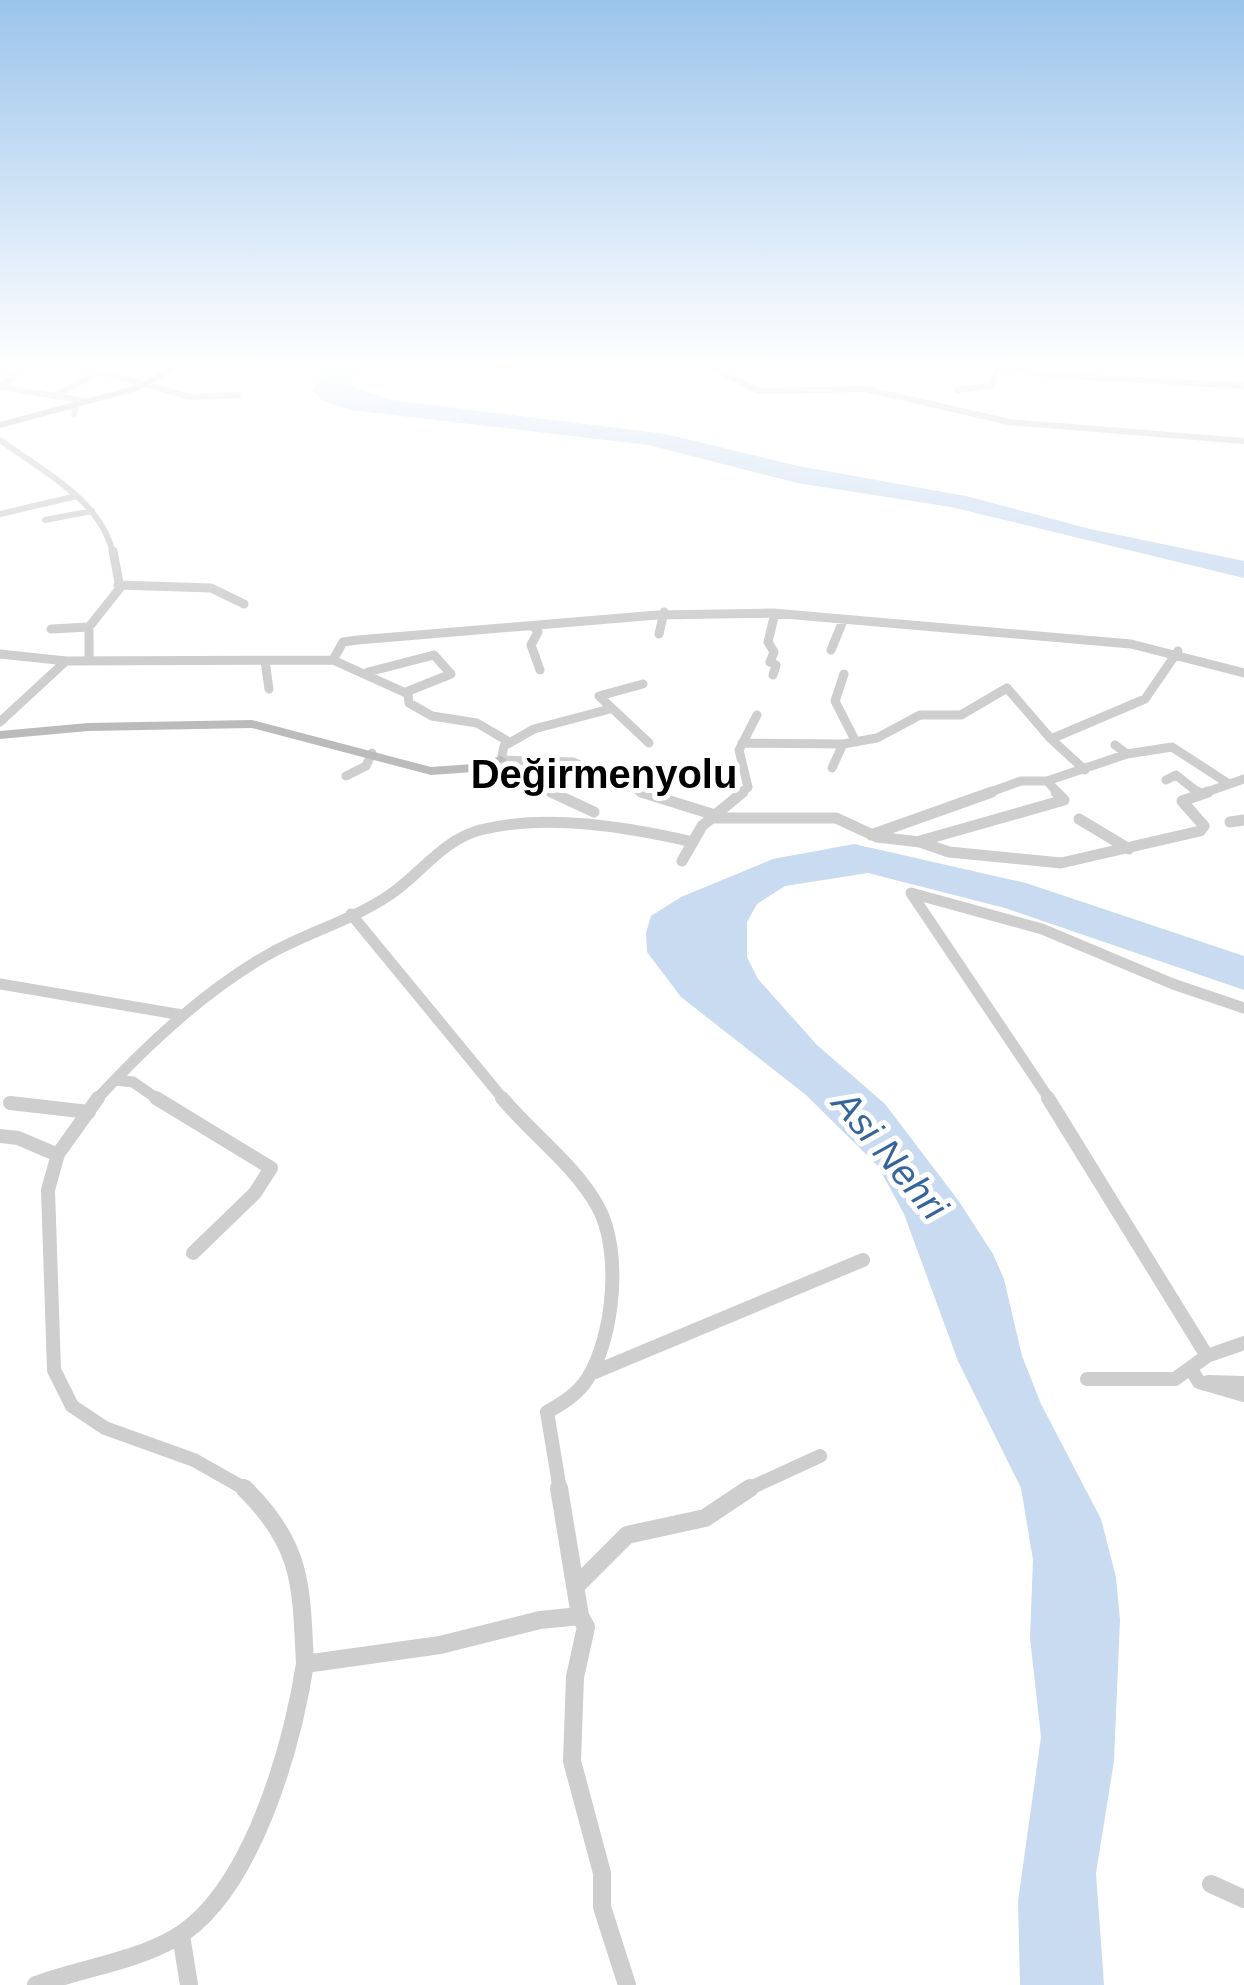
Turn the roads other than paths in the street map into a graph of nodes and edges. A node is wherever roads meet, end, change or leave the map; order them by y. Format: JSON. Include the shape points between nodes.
{"nodes":[{"id":1,"x":21,"y":456,"type":"edge"},
{"id":2,"x":77,"y":496,"type":"junction"},
{"id":3,"x":92,"y":510,"type":"junction"},
{"id":4,"x":0,"y":514,"type":"edge"},
{"id":5,"x":45,"y":520,"type":"dead end"},
{"id":6,"x":118,"y":584,"type":"junction"},
{"id":7,"x":244,"y":604,"type":"dead end"},
{"id":8,"x":664,"y":612,"type":"junction"},
{"id":9,"x":774,"y":613,"type":"junction"},
{"id":10,"x":843,"y":621,"type":"junction"},
{"id":11,"x":89,"y":627,"type":"junction"},
{"id":12,"x":534,"y":627,"type":"junction"},
{"id":13,"x":50,"y":630,"type":"dead end"},
{"id":14,"x":659,"y":634,"type":"dead end"},
{"id":15,"x":425,"y":636,"type":"junction"},
{"id":16,"x":831,"y":650,"type":"dead end"},
{"id":17,"x":1178,"y":651,"type":"junction"},
{"id":18,"x":0,"y":654,"type":"edge"},
{"id":19,"x":434,"y":654,"type":"junction"},
{"id":20,"x":90,"y":660,"type":"junction"},
{"id":21,"x":333,"y":660,"type":"junction"},
{"id":22,"x":66,"y":661,"type":"junction"},
{"id":23,"x":266,"y":661,"type":"junction"},
{"id":24,"x":540,"y":670,"type":"dead end"},
{"id":25,"x":364,"y":672,"type":"junction"},
{"id":26,"x":1244,"y":673,"type":"edge"},
{"id":27,"x":844,"y":674,"type":"dead end"},
{"id":28,"x":773,"y":675,"type":"dead end"},
{"id":29,"x":643,"y":684,"type":"dead end"},
{"id":30,"x":269,"y":689,"type":"dead end"},
{"id":31,"x":406,"y":692,"type":"junction"},
{"id":32,"x":610,"y":709,"type":"junction"},
{"id":33,"x":758,"y":715,"type":"dead end"},
{"id":34,"x":0,"y":722,"type":"edge"},
{"id":35,"x":0,"y":735,"type":"edge"},
{"id":36,"x":1051,"y":739,"type":"junction"},
{"id":37,"x":1139,"y":740,"type":"dead end"},
{"id":38,"x":509,"y":742,"type":"junction"},
{"id":39,"x":648,"y":742,"type":"dead end"},
{"id":40,"x":856,"y":742,"type":"junction"},
{"id":41,"x":742,"y":743,"type":"junction"},
{"id":42,"x":843,"y":744,"type":"junction"},
{"id":43,"x":1114,"y":744,"type":"dead end"},
{"id":44,"x":372,"y":754,"type":"junction"},
{"id":45,"x":1130,"y":754,"type":"junction"},
{"id":46,"x":501,"y":760,"type":"junction"},
{"id":47,"x":832,"y":768,"type":"dead end"},
{"id":48,"x":1086,"y":770,"type":"junction"},
{"id":49,"x":346,"y":776,"type":"dead end"},
{"id":50,"x":1244,"y":778,"type":"edge"},
{"id":51,"x":1166,"y":780,"type":"dead end"},
{"id":52,"x":1047,"y":782,"type":"junction"},
{"id":53,"x":1229,"y":784,"type":"junction"},
{"id":54,"x":1200,"y":794,"type":"junction"},
{"id":55,"x":594,"y":812,"type":"dead end"},
{"id":56,"x":713,"y":817,"type":"junction"},
{"id":57,"x":1079,"y":819,"type":"dead end"},
{"id":58,"x":1244,"y":820,"type":"edge"},
{"id":59,"x":1230,"y":822,"type":"dead end"},
{"id":60,"x":871,"y":834,"type":"junction"},
{"id":61,"x":693,"y":842,"type":"junction"},
{"id":62,"x":920,"y":842,"type":"junction"},
{"id":63,"x":1128,"y":849,"type":"junction"},
{"id":64,"x":682,"y":861,"type":"dead end"},
{"id":65,"x":351,"y":914,"type":"junction"},
{"id":66,"x":0,"y":984,"type":"edge"},
{"id":67,"x":1244,"y":1008,"type":"edge"},
{"id":68,"x":182,"y":1015,"type":"junction"},
{"id":69,"x":116,"y":1080,"type":"junction"},
{"id":70,"x":10,"y":1102,"type":"dead end"},
{"id":71,"x":88,"y":1112,"type":"junction"},
{"id":72,"x":0,"y":1136,"type":"edge"},
{"id":73,"x":58,"y":1155,"type":"junction"},
{"id":74,"x":193,"y":1253,"type":"dead end"},
{"id":75,"x":862,"y":1260,"type":"dead end"},
{"id":76,"x":1244,"y":1342,"type":"edge"},
{"id":77,"x":1206,"y":1356,"type":"junction"},
{"id":78,"x":590,"y":1374,"type":"junction"},
{"id":79,"x":1195,"y":1376,"type":"junction"},
{"id":80,"x":1087,"y":1378,"type":"dead end"},
{"id":81,"x":1244,"y":1382,"type":"edge"},
{"id":82,"x":1244,"y":1395,"type":"edge"},
{"id":83,"x":820,"y":1456,"type":"dead end"},
{"id":84,"x":576,"y":1587,"type":"junction"},
{"id":85,"x":580,"y":1616,"type":"junction"},
{"id":86,"x":305,"y":1664,"type":"junction"},
{"id":87,"x":1211,"y":1884,"type":"dead end"},
{"id":88,"x":1244,"y":1899,"type":"edge"},
{"id":89,"x":181,"y":1934,"type":"junction"},
{"id":90,"x":36,"y":1985,"type":"edge"},
{"id":91,"x":188,"y":1985,"type":"edge"},
{"id":92,"x":627,"y":1985,"type":"edge"}],
"edges":[{"from":1,"to":2,"type":"street"},
{"from":2,"to":3,"type":"street"},
{"from":2,"to":4,"type":"street"},
{"from":3,"to":5,"type":"street"},
{"from":3,"to":6,"type":"street","via":[[109,534]]},
{"from":6,"to":7,"type":"street","via":[[210,588]]},
{"from":6,"to":11,"type":"street"},
{"from":8,"to":9,"type":"street"},
{"from":8,"to":12,"type":"street"},
{"from":8,"to":14,"type":"street"},
{"from":9,"to":10,"type":"street"},
{"from":9,"to":28,"type":"street","via":[[768,642]]},
{"from":10,"to":16,"type":"street"},
{"from":10,"to":17,"type":"street"},
{"from":11,"to":13,"type":"street"},
{"from":11,"to":20,"type":"street"},
{"from":12,"to":15,"type":"street"},
{"from":12,"to":24,"type":"street","via":[[531,645]]},
{"from":15,"to":19,"type":"street"},
{"from":15,"to":21,"type":"street","via":[[343,642]]},
{"from":17,"to":26,"type":"street"},
{"from":17,"to":36,"type":"street","via":[[1145,699]]},
{"from":18,"to":22,"type":"street"},
{"from":19,"to":25,"type":"street"},
{"from":19,"to":31,"type":"street","via":[[449,677]]},
{"from":20,"to":22,"type":"street"},
{"from":20,"to":23,"type":"street"},
{"from":21,"to":23,"type":"street"},
{"from":21,"to":25,"type":"street"},
{"from":22,"to":34,"type":"street"},
{"from":23,"to":30,"type":"street"},
{"from":25,"to":31,"type":"street"},
{"from":27,"to":40,"type":"street","via":[[835,701]]},
{"from":29,"to":32,"type":"street","via":[[600,695]]},
{"from":31,"to":38,"type":"street","via":[[418,711],[476,723]]},
{"from":32,"to":38,"type":"street"},
{"from":32,"to":39,"type":"street"},
{"from":33,"to":41,"type":"street"},
{"from":35,"to":44,"type":"street","via":[[252,724]]},
{"from":36,"to":40,"type":"street","via":[[1008,688],[960,714],[926,714]]},
{"from":36,"to":48,"type":"street"},
{"from":37,"to":45,"type":"street","via":[[1143,746]]},
{"from":38,"to":46,"type":"street"},
{"from":40,"to":42,"type":"street"},
{"from":41,"to":42,"type":"street"},
{"from":41,"to":56,"type":"street","via":[[748,787]]},
{"from":42,"to":47,"type":"street"},
{"from":43,"to":45,"type":"street"},
{"from":44,"to":46,"type":"street","via":[[438,771]]},
{"from":44,"to":49,"type":"street","via":[[366,766]]},
{"from":45,"to":48,"type":"street"},
{"from":45,"to":53,"type":"street","via":[[1176,747]]},
{"from":46,"to":55,"type":"street"},
{"from":46,"to":56,"type":"street","via":[[573,762]]},
{"from":48,"to":52,"type":"street"},
{"from":50,"to":53,"type":"street"},
{"from":51,"to":54,"type":"street","via":[[1176,774]]},
{"from":52,"to":60,"type":"street","via":[[1021,781]]},
{"from":52,"to":62,"type":"street","via":[[1064,800]]},
{"from":53,"to":54,"type":"street"},
{"from":54,"to":63,"type":"street","via":[[1182,803],[1203,829]]},
{"from":56,"to":60,"type":"street","via":[[836,818]]},
{"from":56,"to":61,"type":"street"},
{"from":57,"to":63,"type":"street"},
{"from":58,"to":59,"type":"street"},
{"from":60,"to":62,"type":"street"},
{"from":61,"to":64,"type":"street"},
{"from":61,"to":65,"type":"street","via":[[622,827],[481,829]]},
{"from":62,"to":63,"type":"street","via":[[949,852],[1060,863]]},
{"from":65,"to":68,"type":"street","via":[[258,960]]},
{"from":65,"to":78,"type":"street","via":[[527,1128],[588,1186],[606,1221],[610,1252],[606,1318]]},
{"from":66,"to":68,"type":"street"},
{"from":67,"to":77,"type":"street","via":[[1042,929],[911,893],[1022,1054]]},
{"from":68,"to":69,"type":"street"},
{"from":69,"to":71,"type":"street"},
{"from":69,"to":74,"type":"street","via":[[133,1082],[270,1168],[255,1193]]},
{"from":70,"to":71,"type":"street"},
{"from":71,"to":73,"type":"street"},
{"from":72,"to":73,"type":"street"},
{"from":73,"to":86,"type":"street","via":[[45,1232],[54,1294],[54,1373],[64,1394],[89,1420],[245,1482],[272,1509],[300,1566]]},
{"from":75,"to":78,"type":"street"},
{"from":76,"to":77,"type":"street"},
{"from":77,"to":79,"type":"street"},
{"from":78,"to":84,"type":"street","via":[[573,1397],[547,1412]]},
{"from":79,"to":80,"type":"street"},
{"from":79,"to":81,"type":"street"},
{"from":79,"to":82,"type":"street"},
{"from":83,"to":84,"type":"street","via":[[749,1488],[705,1518],[626,1535]]},
{"from":84,"to":85,"type":"street"},
{"from":85,"to":86,"type":"street"},
{"from":85,"to":92,"type":"street","via":[[586,1626],[575,1677],[572,1761],[602,1873],[602,1907]]},
{"from":86,"to":89,"type":"street","via":[[300,1714],[238,1864],[215,1905]]},
{"from":87,"to":88,"type":"street"},
{"from":89,"to":90,"type":"street","via":[[134,1957]]},
{"from":89,"to":91,"type":"street"}]}
